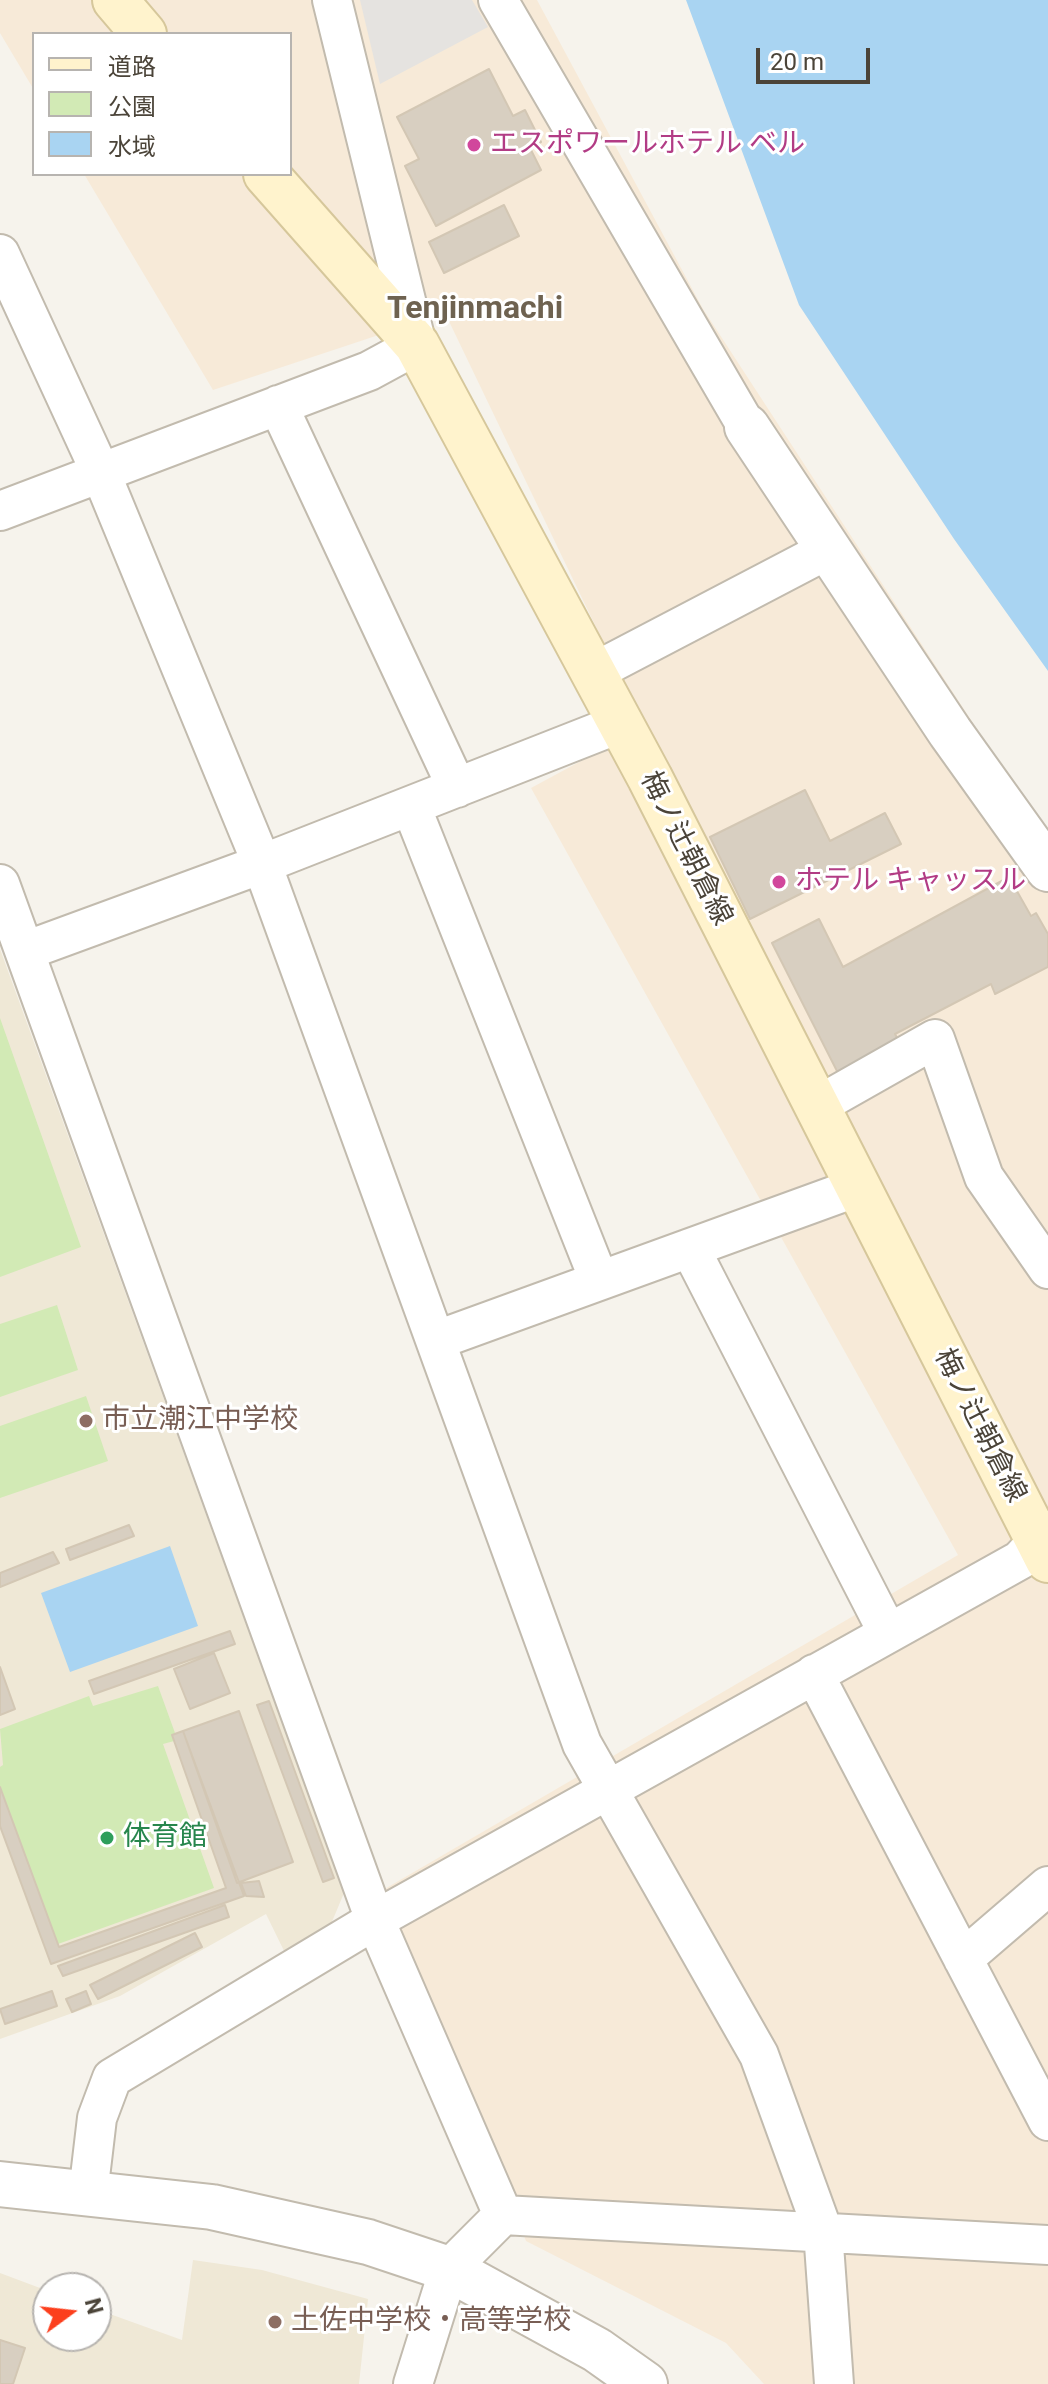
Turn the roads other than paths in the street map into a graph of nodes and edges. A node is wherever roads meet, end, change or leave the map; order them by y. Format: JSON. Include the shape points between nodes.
{"nodes":[{"id":1,"x":115,"y":0,"type":"edge"},
{"id":2,"x":332,"y":0,"type":"edge"},
{"id":3,"x":498,"y":0,"type":"edge"},
{"id":4,"x":142,"y":32,"type":"edge"},
{"id":5,"x":268,"y":176,"type":"edge"},
{"id":6,"x":0,"y":254,"type":"edge"},
{"id":7,"x":417,"y":345,"type":"junction"},
{"id":8,"x":278,"y":405,"type":"junction"},
{"id":9,"x":747,"y":427,"type":"joint"},
{"id":10,"x":100,"y":471,"type":"junction"},
{"id":11,"x":0,"y":511,"type":"edge"},
{"id":12,"x":829,"y":549,"type":"junction"},
{"id":13,"x":594,"y":672,"type":"junction"},
{"id":14,"x":621,"y":723,"type":"junction"},
{"id":15,"x":457,"y":788,"type":"junction"},
{"id":16,"x":411,"y":806,"type":"junction"},
{"id":17,"x":262,"y":864,"type":"junction"},
{"id":18,"x":1048,"y":869,"type":"edge"},
{"id":19,"x":0,"y":884,"type":"edge"},
{"id":20,"x":25,"y":951,"type":"junction"},
{"id":21,"x":815,"y":1107,"type":"junction"},
{"id":22,"x":855,"y":1188,"type":"junction"},
{"id":23,"x":690,"y":1248,"type":"junction"},
{"id":24,"x":1048,"y":1269,"type":"edge"},
{"id":25,"x":599,"y":1280,"type":"junction"},
{"id":26,"x":437,"y":1340,"type":"junction"},
{"id":27,"x":1044,"y":1543,"type":"edge"},
{"id":28,"x":888,"y":1633,"type":"junction"},
{"id":29,"x":814,"y":1674,"type":"junction"},
{"id":30,"x":607,"y":1789,"type":"junction"},
{"id":31,"x":1048,"y":1886,"type":"edge"},
{"id":32,"x":375,"y":1920,"type":"junction"},
{"id":33,"x":963,"y":1959,"type":"junction"},
{"id":34,"x":1048,"y":2121,"type":"edge"},
{"id":35,"x":0,"y":2184,"type":"edge"},
{"id":36,"x":88,"y":2194,"type":"junction"},
{"id":37,"x":503,"y":2215,"type":"junction"},
{"id":38,"x":823,"y":2231,"type":"junction"},
{"id":39,"x":1048,"y":2245,"type":"edge"},
{"id":40,"x":449,"y":2269,"type":"junction"},
{"id":41,"x":413,"y":2384,"type":"edge"},
{"id":42,"x":645,"y":2384,"type":"edge"},
{"id":43,"x":834,"y":2384,"type":"edge"}],
"edges":[{"from":1,"to":4,"type":"main road"},
{"from":2,"to":7,"type":"street"},
{"from":3,"to":9,"type":"street"},
{"from":5,"to":7,"type":"main road","name":"梅ノ辻朝倉線"},
{"from":6,"to":10,"type":"street"},
{"from":7,"to":8,"type":"street","via":[[369,371]]},
{"from":7,"to":13,"type":"main road","name":"梅ノ辻朝倉線"},
{"from":8,"to":10,"type":"street"},
{"from":8,"to":15,"type":"street"},
{"from":9,"to":12,"type":"street"},
{"from":10,"to":11,"type":"street"},
{"from":10,"to":17,"type":"street"},
{"from":12,"to":13,"type":"street"},
{"from":12,"to":18,"type":"street"},
{"from":13,"to":14,"type":"main road","name":"梅ノ辻朝倉線"},
{"from":14,"to":15,"type":"street"},
{"from":14,"to":21,"type":"main road","name":"梅ノ辻朝倉線"},
{"from":15,"to":16,"type":"street"},
{"from":16,"to":17,"type":"street"},
{"from":16,"to":25,"type":"street"},
{"from":17,"to":20,"type":"street"},
{"from":17,"to":26,"type":"street"},
{"from":19,"to":20,"type":"street"},
{"from":20,"to":32,"type":"street"},
{"from":21,"to":22,"type":"main road","name":"梅ノ辻朝倉線"},
{"from":21,"to":24,"type":"street","via":[[935,1039],[984,1177]]},
{"from":22,"to":23,"type":"street"},
{"from":22,"to":27,"type":"main road","name":"梅ノ辻朝倉線"},
{"from":23,"to":25,"type":"street"},
{"from":23,"to":28,"type":"street"},
{"from":25,"to":26,"type":"street"},
{"from":26,"to":30,"type":"street","via":[[582,1744]]},
{"from":27,"to":28,"type":"street"},
{"from":28,"to":29,"type":"street"},
{"from":29,"to":30,"type":"street"},
{"from":29,"to":33,"type":"street"},
{"from":30,"to":32,"type":"street"},
{"from":30,"to":38,"type":"street","via":[[759,2055]]},
{"from":31,"to":33,"type":"street"},
{"from":32,"to":36,"type":"street","via":[[112,2078],[97,2118]]},
{"from":32,"to":37,"type":"street"},
{"from":33,"to":34,"type":"street"},
{"from":35,"to":36,"type":"street"},
{"from":36,"to":40,"type":"street","via":[[212,2207],[303,2225]]},
{"from":37,"to":38,"type":"street"},
{"from":37,"to":40,"type":"street"},
{"from":38,"to":39,"type":"street"},
{"from":38,"to":43,"type":"street"},
{"from":40,"to":41,"type":"street"},
{"from":40,"to":42,"type":"street","via":[[597,2350]]}]}
